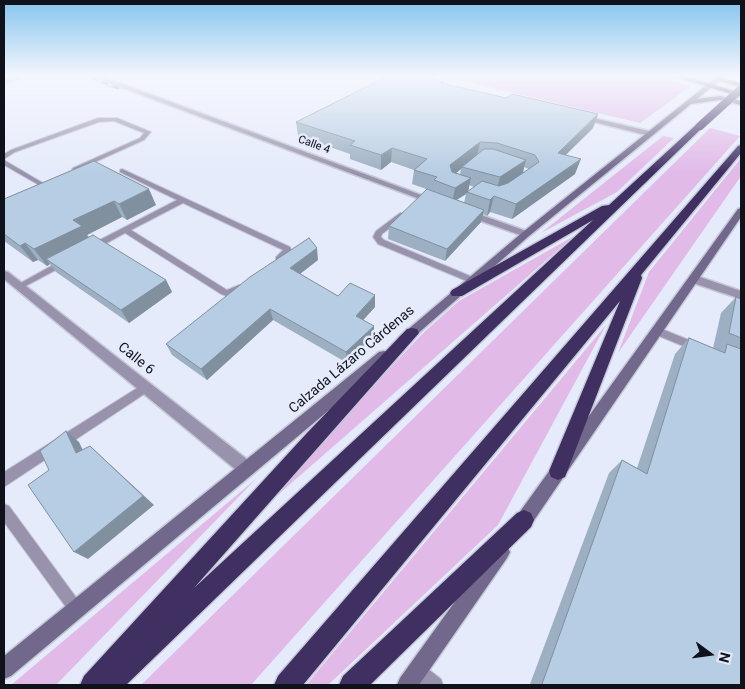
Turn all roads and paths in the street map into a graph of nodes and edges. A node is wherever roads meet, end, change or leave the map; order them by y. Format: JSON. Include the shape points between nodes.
{"nodes":[{"id":1,"x":181,"y":108,"type":"edge"},
{"id":2,"x":682,"y":108,"type":"edge"},
{"id":3,"x":719,"y":108,"type":"edge"},
{"id":4,"x":574,"y":116,"type":"edge"},
{"id":5,"x":650,"y":134,"type":"junction"},
{"id":6,"x":741,"y":148,"type":"edge"},
{"id":7,"x":4,"y":157,"type":"edge"},
{"id":8,"x":4,"y":162,"type":"edge"},
{"id":9,"x":122,"y":172,"type":"dead end"},
{"id":10,"x":66,"y":173,"type":"edge"},
{"id":11,"x":49,"y":180,"type":"edge"},
{"id":12,"x":627,"y":196,"type":"junction"},
{"id":13,"x":183,"y":200,"type":"junction"},
{"id":14,"x":444,"y":205,"type":"edge"},
{"id":15,"x":463,"y":211,"type":"edge"},
{"id":16,"x":741,"y":211,"type":"edge"},
{"id":17,"x":404,"y":214,"type":"edge"},
{"id":18,"x":125,"y":230,"type":"junction"},
{"id":19,"x":526,"y":234,"type":"junction"},
{"id":20,"x":89,"y":249,"type":"edge"},
{"id":21,"x":72,"y":258,"type":"edge"},
{"id":22,"x":271,"y":265,"type":"edge"},
{"id":23,"x":640,"y":266,"type":"junction"},
{"id":24,"x":4,"y":274,"type":"edge"},
{"id":25,"x":694,"y":279,"type":"junction"},
{"id":26,"x":472,"y":280,"type":"junction"},
{"id":27,"x":249,"y":281,"type":"edge"},
{"id":28,"x":19,"y":286,"type":"junction"},
{"id":29,"x":457,"y":293,"type":"junction"},
{"id":30,"x":741,"y":295,"type":"edge"},
{"id":31,"x":657,"y":331,"type":"junction"},
{"id":32,"x":412,"y":333,"type":"junction"},
{"id":33,"x":708,"y":352,"type":"edge"},
{"id":34,"x":145,"y":388,"type":"junction"},
{"id":35,"x":247,"y":469,"type":"junction"},
{"id":36,"x":558,"y":471,"type":"junction"},
{"id":37,"x":4,"y":481,"type":"edge"},
{"id":38,"x":4,"y":511,"type":"edge"},
{"id":39,"x":524,"y":520,"type":"junction"},
{"id":40,"x":76,"y":610,"type":"junction"},
{"id":41,"x":4,"y":669,"type":"edge"},
{"id":42,"x":412,"y":678,"type":"edge"},
{"id":43,"x":93,"y":685,"type":"edge"},
{"id":44,"x":108,"y":685,"type":"edge"},
{"id":45,"x":287,"y":685,"type":"edge"},
{"id":46,"x":352,"y":685,"type":"edge"},
{"id":47,"x":435,"y":685,"type":"edge"}],
"edges":[{"from":1,"to":14,"type":"street","name":"Calle 4"},
{"from":2,"to":5,"type":"main road","name":"Calzada Lázaro Cárdenas"},
{"from":3,"to":12,"type":"highway","bridge":true},
{"from":4,"to":5,"type":"street"},
{"from":5,"to":19,"type":"main road","name":"Calzada Lázaro Cárdenas"},
{"from":6,"to":23,"type":"highway"},
{"from":7,"to":10,"type":"lane","via":[[98,120],[115,119],[148,132],[142,139]]},
{"from":8,"to":11,"type":"lane","via":[[37,186]]},
{"from":9,"to":13,"type":"lane"},
{"from":12,"to":29,"type":"highway"},
{"from":12,"to":44,"type":"highway"},
{"from":13,"to":18,"type":"lane"},
{"from":13,"to":22,"type":"lane","via":[[287,248],[288,252]]},
{"from":15,"to":19,"type":"street"},
{"from":16,"to":25,"type":"main road"},
{"from":17,"to":26,"type":"lane","via":[[379,233],[377,237],[381,242]]},
{"from":18,"to":20,"type":"lane"},
{"from":18,"to":27,"type":"lane","via":[[224,292],[232,293]]},
{"from":19,"to":26,"type":"main road","name":"Calzada Lázaro Cárdenas"},
{"from":21,"to":28,"type":"lane"},
{"from":23,"to":36,"type":"highway"},
{"from":23,"to":45,"type":"highway"},
{"from":24,"to":28,"type":"street","name":"Calle 6"},
{"from":25,"to":30,"type":"street"},
{"from":25,"to":31,"type":"main road"},
{"from":26,"to":29,"type":"main road","name":"Calzada Lázaro Cárdenas"},
{"from":28,"to":34,"type":"street","name":"Calle 6"},
{"from":29,"to":32,"type":"main road","name":"Calzada Lázaro Cárdenas"},
{"from":31,"to":33,"type":"lane"},
{"from":31,"to":36,"type":"main road"},
{"from":32,"to":35,"type":"main road","name":"Calzada Lázaro Cárdenas"},
{"from":32,"to":43,"type":"highway"},
{"from":34,"to":35,"type":"street","name":"Calle 6"},
{"from":34,"to":37,"type":"lane"},
{"from":35,"to":40,"type":"main road","name":"Calzada Lázaro Cárdenas"},
{"from":36,"to":39,"type":"main road"},
{"from":38,"to":40,"type":"lane"},
{"from":39,"to":42,"type":"main road"},
{"from":39,"to":46,"type":"highway"},
{"from":40,"to":41,"type":"main road","name":"Calzada Lázaro Cárdenas"},
{"from":42,"to":47,"type":"lane"}]}
